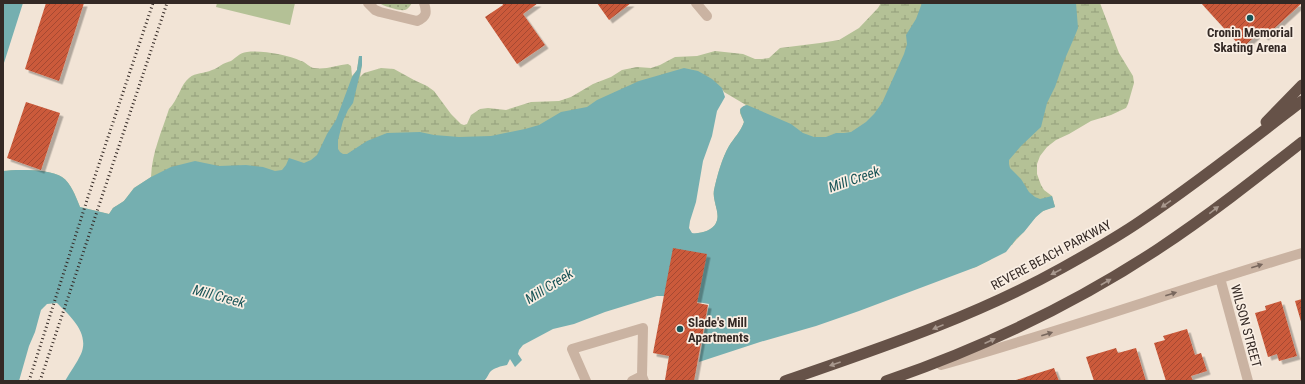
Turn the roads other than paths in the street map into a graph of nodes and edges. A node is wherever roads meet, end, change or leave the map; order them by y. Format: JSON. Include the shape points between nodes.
{"nodes":[{"id":1,"x":368,"y":3,"type":"edge"},
{"id":2,"x":424,"y":3,"type":"edge"},
{"id":3,"x":696,"y":3,"type":"edge"},
{"id":4,"x":707,"y":16,"type":"dead end"},
{"id":5,"x":1302,"y":85,"type":"edge"},
{"id":6,"x":1302,"y":101,"type":"edge"},
{"id":7,"x":1302,"y":142,"type":"edge"},
{"id":8,"x":1231,"y":155,"type":"junction"},
{"id":9,"x":1302,"y":253,"type":"edge"},
{"id":10,"x":1220,"y":278,"type":"junction"},
{"id":11,"x":643,"y":379,"type":"edge"},
{"id":12,"x":586,"y":381,"type":"edge"},
{"id":13,"x":632,"y":381,"type":"edge"},
{"id":14,"x":785,"y":381,"type":"edge"},
{"id":15,"x":887,"y":381,"type":"edge"},
{"id":16,"x":1248,"y":381,"type":"edge"}],
"edges":[{"from":1,"to":2,"type":"street","via":[[380,12],[417,22],[426,14]]},
{"from":3,"to":4,"type":"street"},
{"from":5,"to":8,"type":"highway"},
{"from":6,"to":8,"type":"highway","name":"REVERE BEACH PARKWAY"},
{"from":15,"to":7,"type":"highway","one_way":true,"via":[[976,347],[1045,315],[1127,270],[1207,215]]},
{"from":8,"to":14,"type":"highway","name":"REVERE BEACH PARKWAY","one_way":true,"via":[[1142,221],[1027,286],[942,326]]},
{"from":10,"to":9,"type":"street","one_way":true},
{"from":15,"to":10,"type":"street","one_way":true,"via":[[1027,340]]},
{"from":10,"to":16,"type":"street","name":"WILSON STREET"},
{"from":11,"to":12,"type":"street","via":[[643,328],[572,349]]},
{"from":11,"to":13,"type":"street"}]}
